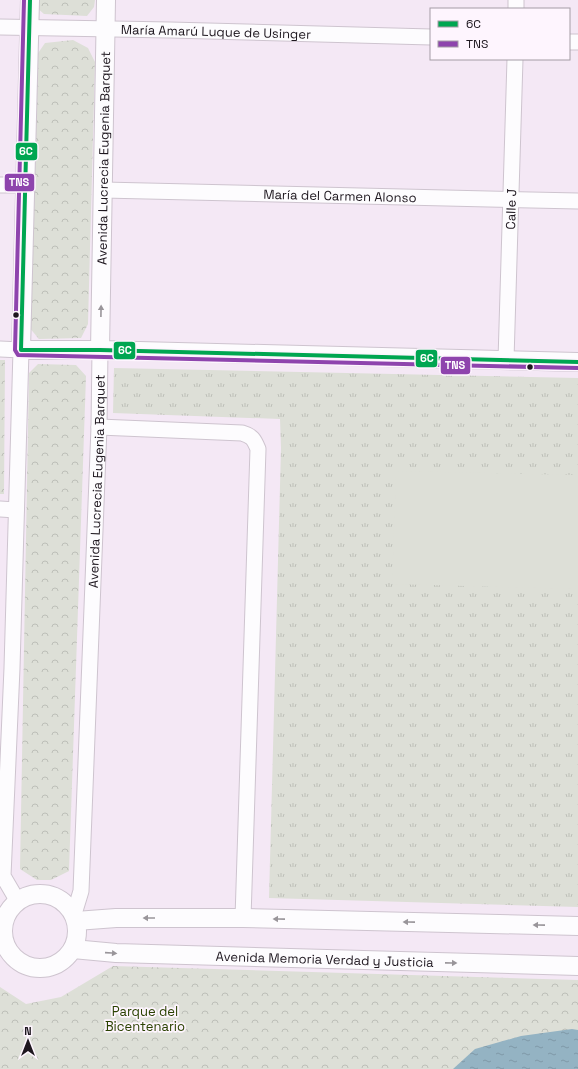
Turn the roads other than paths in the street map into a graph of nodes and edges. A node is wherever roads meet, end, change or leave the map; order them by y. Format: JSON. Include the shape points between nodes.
{"nodes":[{"id":1,"x":30,"y":0,"type":"edge"},
{"id":2,"x":106,"y":0,"type":"edge"},
{"id":3,"x":0,"y":27,"type":"edge"},
{"id":4,"x":30,"y":27,"type":"junction"},
{"id":5,"x":105,"y":28,"type":"junction"},
{"id":6,"x":430,"y":37,"type":"edge"},
{"id":7,"x":515,"y":60,"type":"edge"},
{"id":8,"x":0,"y":185,"type":"edge"},
{"id":9,"x":25,"y":185,"type":"junction"},
{"id":10,"x":102,"y":190,"type":"junction"},
{"id":11,"x":510,"y":199,"type":"junction"},
{"id":12,"x":578,"y":201,"type":"edge"},
{"id":13,"x":0,"y":349,"type":"edge"},
{"id":14,"x":21,"y":350,"type":"junction"},
{"id":15,"x":100,"y":350,"type":"junction"},
{"id":16,"x":506,"y":360,"type":"junction"},
{"id":17,"x":578,"y":362,"type":"edge"},
{"id":18,"x":99,"y":427,"type":"junction"},
{"id":19,"x":0,"y":509,"type":"edge"},
{"id":20,"x":16,"y":510,"type":"junction"},
{"id":21,"x":6,"y":667,"type":"edge"},
{"id":22,"x":10,"y":901,"type":"edge"},
{"id":23,"x":75,"y":917,"type":"junction"},
{"id":24,"x":243,"y":918,"type":"junction"},
{"id":25,"x":578,"y":926,"type":"edge"},
{"id":26,"x":1,"y":928,"type":"edge"},
{"id":27,"x":73,"y":949,"type":"junction"},
{"id":28,"x":578,"y":966,"type":"edge"}],
"edges":[{"from":1,"to":4,"type":"street"},
{"from":2,"to":5,"type":"street","name":"Avenida Lucrecia Eugenia Barquet"},
{"from":3,"to":4,"type":"street","name":"María Amarú Luque de Usinger"},
{"from":4,"to":5,"type":"street","name":"María Amarú Luque de Usinger"},
{"from":4,"to":9,"type":"street"},
{"from":5,"to":6,"type":"street","name":"María Amarú Luque de Usinger"},
{"from":5,"to":10,"type":"street","name":"Avenida Lucrecia Eugenia Barquet"},
{"from":7,"to":11,"type":"street","name":"Calle J"},
{"from":8,"to":9,"type":"street"},
{"from":9,"to":14,"type":"street"},
{"from":10,"to":11,"type":"street","name":"María del Carmen Alonso"},
{"from":15,"to":10,"type":"street","name":"Avenida Lucrecia Eugenia Barquet","one_way":true},
{"from":11,"to":12,"type":"street","name":"María del Carmen Alonso"},
{"from":11,"to":16,"type":"street","name":"Calle J"},
{"from":13,"to":14,"type":"street"},
{"from":14,"to":15,"type":"street"},
{"from":14,"to":20,"type":"street"},
{"from":15,"to":16,"type":"street"},
{"from":15,"to":18,"type":"street","name":"Avenida Lucrecia Eugenia Barquet"},
{"from":16,"to":17,"type":"street"},
{"from":18,"to":23,"type":"street","name":"Avenida Lucrecia Eugenia Barquet","via":[[81,891]]},
{"from":18,"to":24,"type":"street","via":[[242,433],[254,439],[258,449]]},
{"from":19,"to":20,"type":"street"},
{"from":20,"to":21,"type":"street"},
{"from":21,"to":22,"type":"street","via":[[3,876]]},
{"from":22,"to":23,"type":"street","via":[[32,894],[49,894],[63,901]]},
{"from":22,"to":26,"type":"street"},
{"from":24,"to":23,"type":"street","one_way":true},
{"from":23,"to":27,"type":"street","via":[[77,935]]},
{"from":25,"to":24,"type":"street","one_way":true},
{"from":26,"to":27,"type":"street","via":[[8,951],[17,961],[28,966],[54,966]]},
{"from":27,"to":28,"type":"street","name":"Avenida Memoria Verdad y Justicia","one_way":true,"via":[[124,953]]}]}
